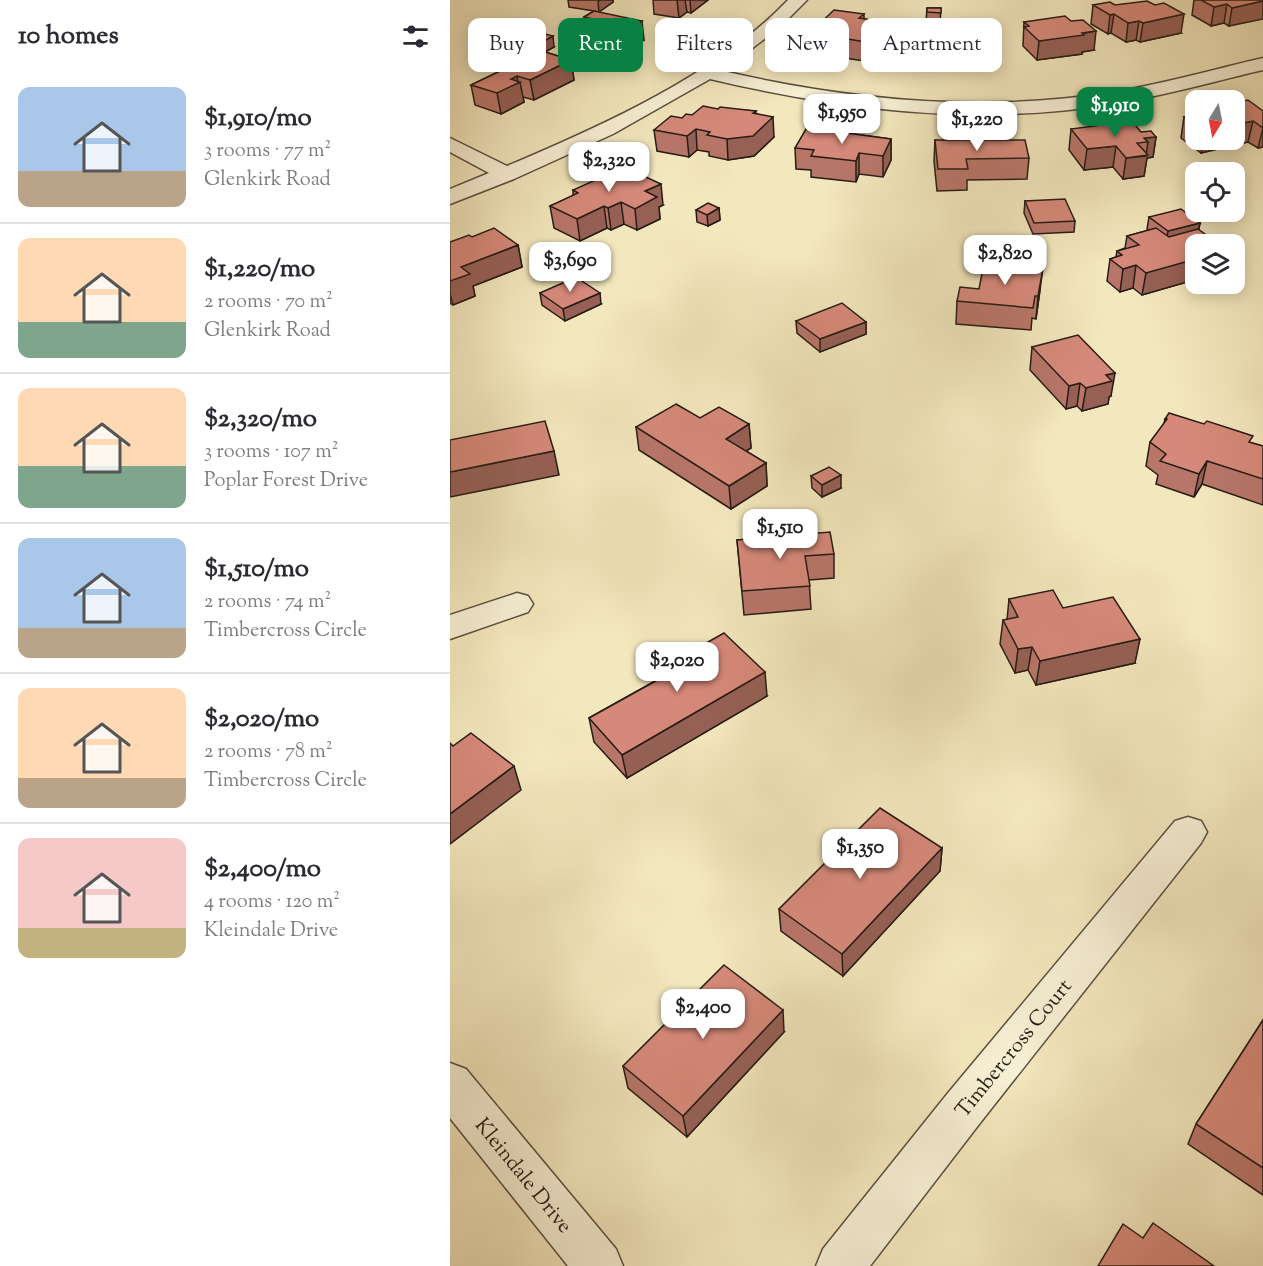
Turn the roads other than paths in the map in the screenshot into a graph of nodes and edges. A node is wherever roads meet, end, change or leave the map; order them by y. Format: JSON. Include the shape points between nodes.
{"nodes":[{"id":1,"x":798,"y":0,"type":"edge"},
{"id":2,"x":1263,"y":64,"type":"edge"},
{"id":3,"x":708,"y":73,"type":"junction"},
{"id":4,"x":450,"y":144,"type":"edge"},
{"id":5,"x":506,"y":174,"type":"junction"},
{"id":6,"x":450,"y":197,"type":"edge"},
{"id":7,"x":517,"y":604,"type":"dead end"},
{"id":8,"x":450,"y":627,"type":"edge"},
{"id":9,"x":1188,"y":832,"type":"dead end"},
{"id":10,"x":450,"y":1084,"type":"edge"},
{"id":11,"x":599,"y":1266,"type":"edge"},
{"id":12,"x":840,"y":1266,"type":"edge"}],
"edges":[{"from":1,"to":3,"type":"street"},
{"from":2,"to":3,"type":"street","via":[[1108,98],[971,109],[819,98]]},
{"from":3,"to":5,"type":"street","via":[[593,136]]},
{"from":4,"to":5,"type":"street"},
{"from":5,"to":6,"type":"street"},
{"from":7,"to":8,"type":"street"},
{"from":9,"to":12,"type":"street","name":"Timbercross Court"},
{"from":10,"to":11,"type":"street","name":"Kleindale Drive"}]}
